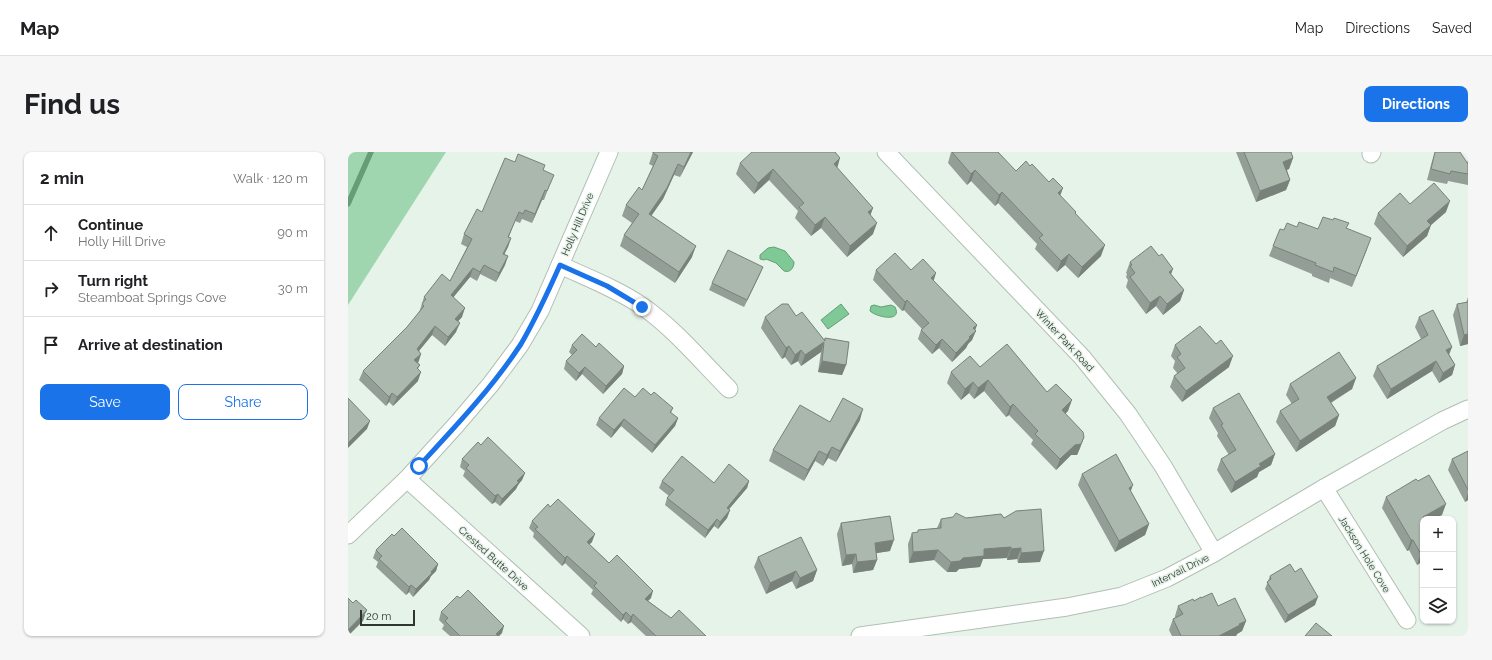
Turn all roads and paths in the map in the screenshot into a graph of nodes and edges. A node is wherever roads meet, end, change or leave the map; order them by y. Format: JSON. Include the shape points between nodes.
{"nodes":[{"id":1,"x":608,"y":152,"type":"edge"},
{"id":2,"x":886,"y":152,"type":"edge"},
{"id":3,"x":560,"y":265,"type":"junction"},
{"id":4,"x":729,"y":388,"type":"dead end"},
{"id":5,"x":1468,"y":410,"type":"edge"},
{"id":6,"x":407,"y":479,"type":"junction"},
{"id":7,"x":1324,"y":488,"type":"junction"},
{"id":8,"x":348,"y":535,"type":"edge"},
{"id":9,"x":1214,"y":553,"type":"junction"},
{"id":10,"x":1407,"y":620,"type":"dead end"},
{"id":11,"x":581,"y":636,"type":"edge"},
{"id":12,"x":860,"y":636,"type":"edge"}],
"edges":[{"from":1,"to":3,"type":"street","name":"Holly Hill Drive"},
{"from":2,"to":9,"type":"street","name":"Winter Park Road","via":[[1082,357],[1128,414],[1163,466]]},
{"from":3,"to":4,"type":"street","via":[[607,286],[642,307],[669,328]]},
{"from":3,"to":6,"type":"street","name":"Holly Hill Drive","via":[[540,311],[520,345],[491,384]]},
{"from":5,"to":7,"type":"street","name":"Intervail Drive","via":[[1442,421]]},
{"from":6,"to":8,"type":"street","name":"Holly Hill Drive"},
{"from":6,"to":11,"type":"street","name":"Crested Butte Drive"},
{"from":7,"to":9,"type":"street","name":"Intervail Drive"},
{"from":7,"to":10,"type":"street","name":"Jackson Hole Cove"},
{"from":9,"to":12,"type":"street","name":"Intervail Drive","via":[[1167,578],[1122,596],[1067,607]]}]}
